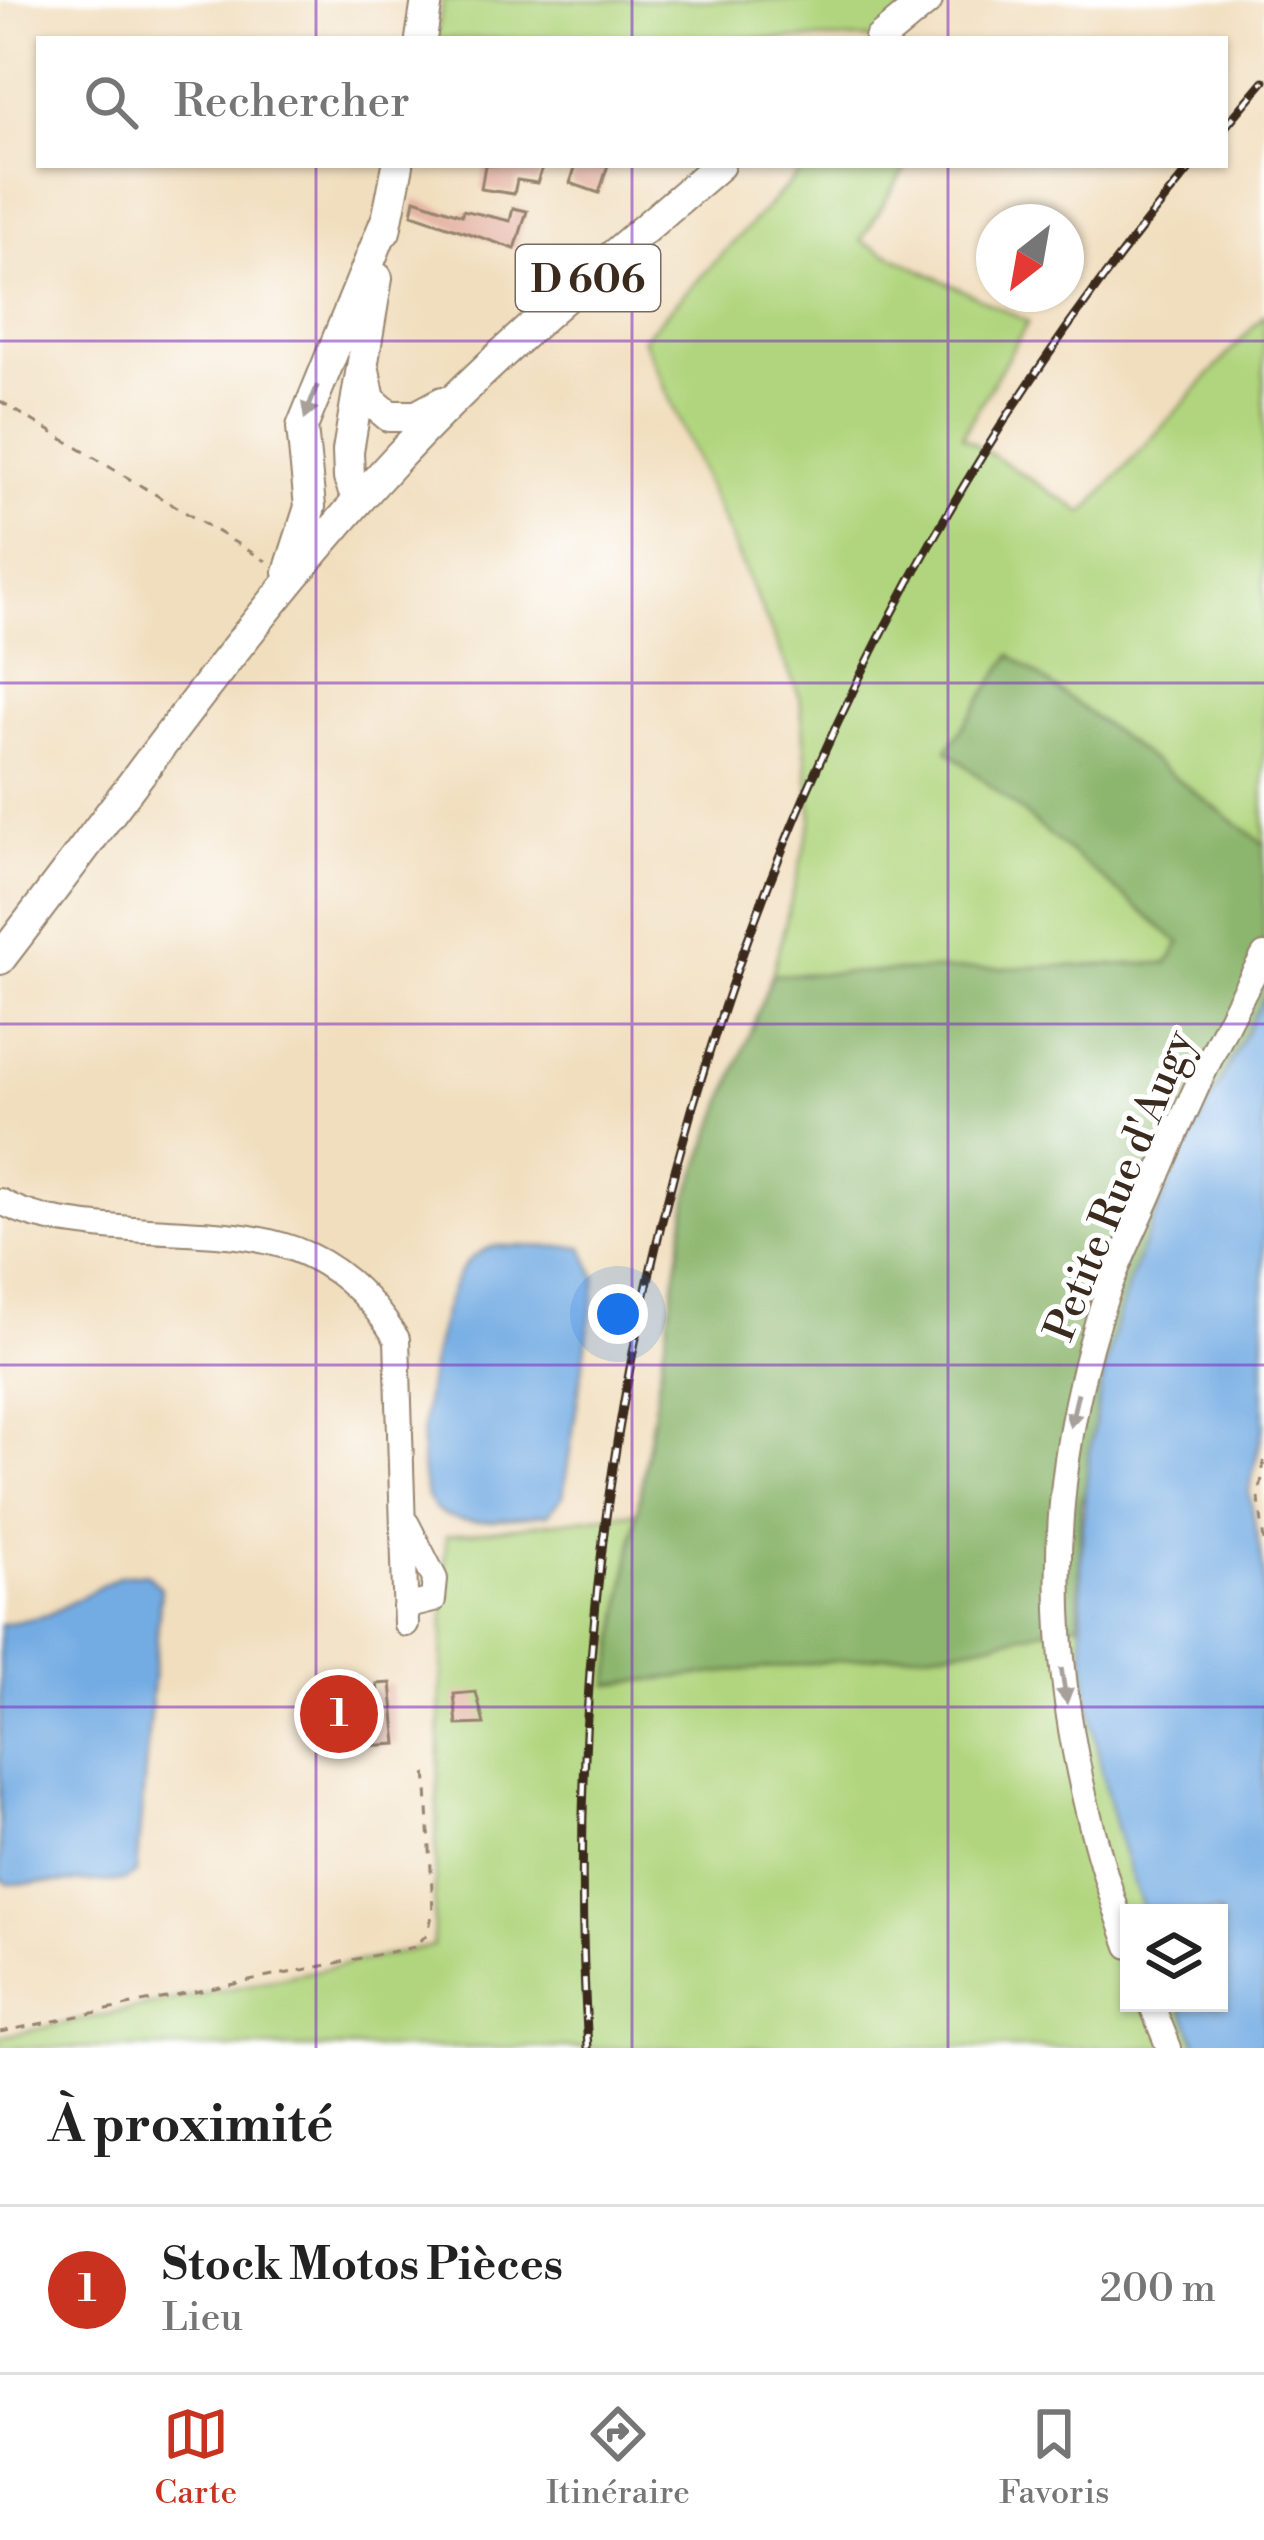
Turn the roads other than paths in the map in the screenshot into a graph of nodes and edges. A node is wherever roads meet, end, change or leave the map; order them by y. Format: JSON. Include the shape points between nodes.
{"nodes":[{"id":1,"x":428,"y":0,"type":"edge"},
{"id":2,"x":903,"y":0,"type":"edge"},
{"id":3,"x":927,"y":0,"type":"edge"},
{"id":4,"x":422,"y":36,"type":"edge"},
{"id":5,"x":862,"y":36,"type":"edge"},
{"id":6,"x":884,"y":36,"type":"edge"},
{"id":7,"x":397,"y":168,"type":"edge"},
{"id":8,"x":716,"y":168,"type":"edge"},
{"id":9,"x":349,"y":348,"type":"junction"},
{"id":10,"x":459,"y":393,"type":"junction"},
{"id":11,"x":310,"y":488,"type":"junction"},
{"id":12,"x":350,"y":511,"type":"junction"},
{"id":13,"x":278,"y":599,"type":"junction"},
{"id":14,"x":1264,"y":955,"type":"edge"},
{"id":15,"x":0,"y":959,"type":"edge"},
{"id":16,"x":0,"y":1201,"type":"edge"},
{"id":17,"x":406,"y":1616,"type":"dead end"},
{"id":18,"x":1120,"y":1915,"type":"edge"},
{"id":19,"x":1155,"y":2012,"type":"edge"},
{"id":20,"x":1169,"y":2048,"type":"edge"}],
"edges":[{"from":1,"to":4,"type":"main road"},
{"from":2,"to":5,"type":"main road"},
{"from":3,"to":6,"type":"main road"},
{"from":7,"to":9,"type":"main road"},
{"from":8,"to":10,"type":"main road","number":"D 606"},
{"from":9,"to":10,"type":"main road","via":[[365,389],[389,416],[417,416]]},
{"from":9,"to":11,"type":"main road","one_way":true,"via":[[302,427]]},
{"from":9,"to":12,"type":"main road"},
{"from":10,"to":12,"type":"main road","number":"D 606"},
{"from":11,"to":12,"type":"main road"},
{"from":11,"to":13,"type":"main road","via":[[306,526]]},
{"from":12,"to":13,"type":"main road","number":"D 606"},
{"from":13,"to":15,"type":"main road","number":"D 606"},
{"from":14,"to":18,"type":"street","name":"Petite Rue d'Augy","one_way":true,"via":[[1208,1060],[1099,1316],[1062,1472],[1055,1569],[1060,1667],[1078,1773]]},
{"from":16,"to":17,"type":"street","via":[[55,1221],[259,1237],[321,1257],[372,1300],[397,1340]]},
{"from":19,"to":20,"type":"street"}]}
